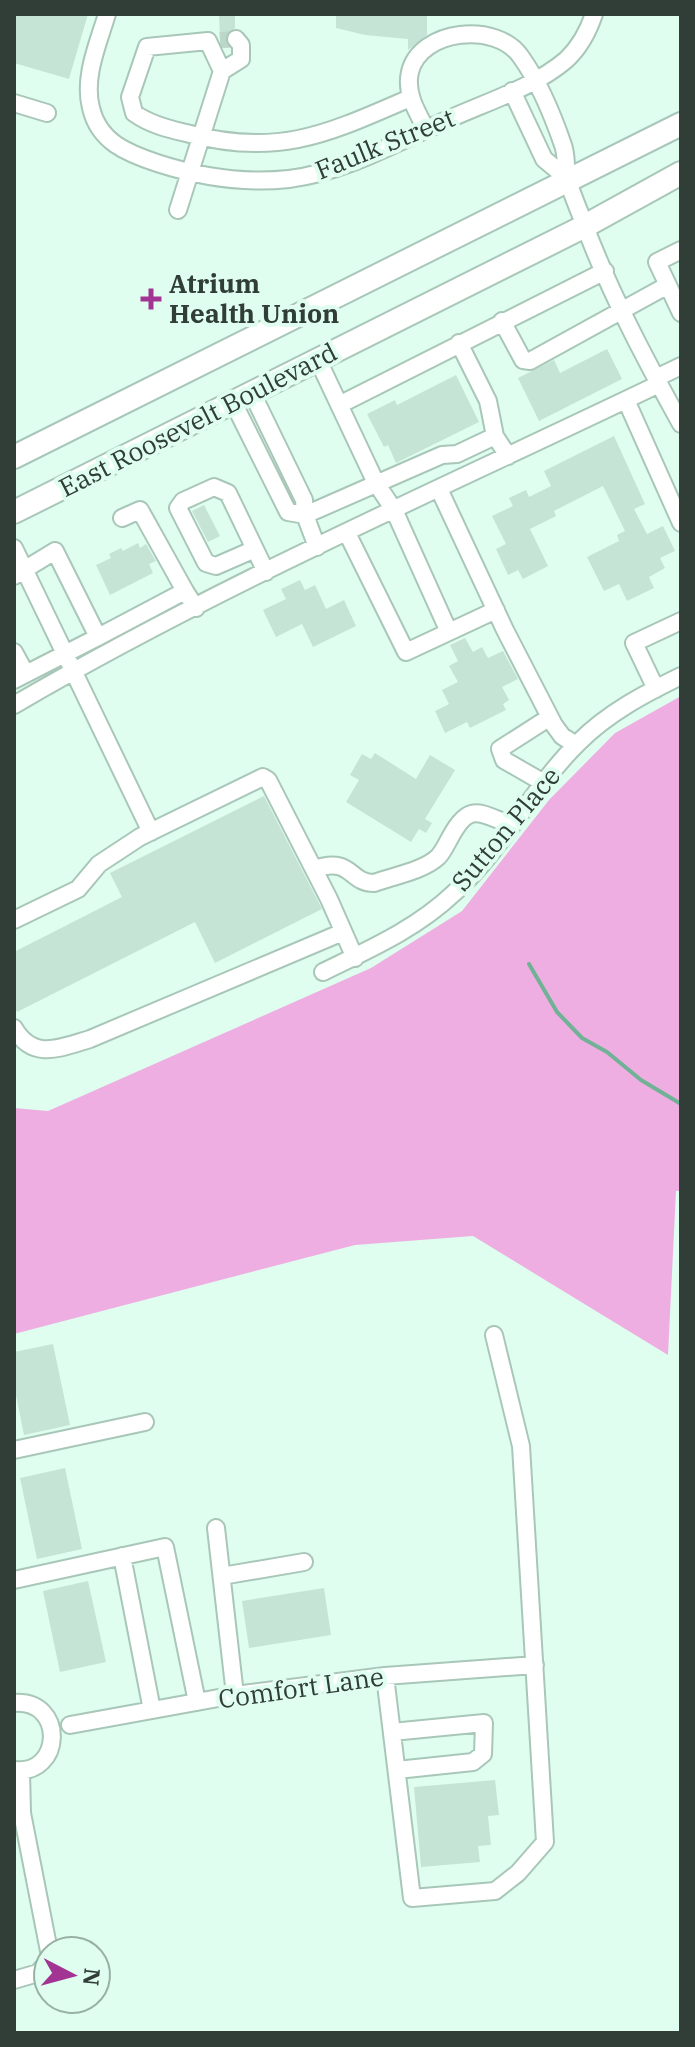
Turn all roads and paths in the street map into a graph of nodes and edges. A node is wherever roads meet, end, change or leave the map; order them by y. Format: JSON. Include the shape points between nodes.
{"nodes":[{"id":1,"x":107,"y":14,"type":"edge"},
{"id":2,"x":594,"y":14,"type":"edge"},
{"id":3,"x":221,"y":40,"type":"junction"},
{"id":4,"x":222,"y":71,"type":"junction"},
{"id":5,"x":534,"y":81,"type":"junction"},
{"id":6,"x":512,"y":91,"type":"junction"},
{"id":7,"x":410,"y":98,"type":"junction"},
{"id":8,"x":14,"y":103,"type":"edge"},
{"id":9,"x":47,"y":113,"type":"dead end"},
{"id":10,"x":681,"y":124,"type":"edge"},
{"id":11,"x":426,"y":129,"type":"junction"},
{"id":12,"x":200,"y":137,"type":"junction"},
{"id":13,"x":189,"y":173,"type":"junction"},
{"id":14,"x":681,"y":173,"type":"edge"},
{"id":15,"x":568,"y":179,"type":"junction"},
{"id":16,"x":178,"y":210,"type":"dead end"},
{"id":17,"x":585,"y":226,"type":"junction"},
{"id":18,"x":681,"y":250,"type":"edge"},
{"id":19,"x":605,"y":271,"type":"junction"},
{"id":20,"x":668,"y":285,"type":"junction"},
{"id":21,"x":679,"y":308,"type":"edge"},
{"id":22,"x":623,"y":312,"type":"junction"},
{"id":23,"x":502,"y":321,"type":"junction"},
{"id":24,"x":459,"y":343,"type":"junction"},
{"id":25,"x":318,"y":360,"type":"junction"},
{"id":26,"x":681,"y":366,"type":"edge"},
{"id":27,"x":658,"y":381,"type":"junction"},
{"id":28,"x":243,"y":398,"type":"junction"},
{"id":29,"x":626,"y":400,"type":"junction"},
{"id":30,"x":339,"y":405,"type":"junction"},
{"id":31,"x":681,"y":424,"type":"edge"},
{"id":32,"x":495,"y":436,"type":"junction"},
{"id":33,"x":508,"y":456,"type":"junction"},
{"id":34,"x":14,"y":457,"type":"edge"},
{"id":35,"x":376,"y":483,"type":"junction"},
{"id":36,"x":439,"y":489,"type":"junction"},
{"id":37,"x":394,"y":510,"type":"junction"},
{"id":38,"x":14,"y":512,"type":"edge"},
{"id":39,"x":305,"y":515,"type":"junction"},
{"id":40,"x":122,"y":518,"type":"dead end"},
{"id":41,"x":681,"y":523,"type":"edge"},
{"id":42,"x":347,"y":533,"type":"junction"},
{"id":43,"x":317,"y":547,"type":"junction"},
{"id":44,"x":14,"y":548,"type":"edge"},
{"id":45,"x":255,"y":549,"type":"junction"},
{"id":46,"x":266,"y":572,"type":"junction"},
{"id":47,"x":19,"y":573,"type":"edge"},
{"id":48,"x":185,"y":591,"type":"junction"},
{"id":49,"x":196,"y":608,"type":"junction"},
{"id":50,"x":496,"y":610,"type":"junction"},
{"id":51,"x":681,"y":621,"type":"edge"},
{"id":52,"x":449,"y":632,"type":"junction"},
{"id":53,"x":98,"y":637,"type":"junction"},
{"id":54,"x":14,"y":652,"type":"edge"},
{"id":55,"x":64,"y":655,"type":"junction"},
{"id":56,"x":72,"y":671,"type":"junction"},
{"id":57,"x":681,"y":676,"type":"edge"},
{"id":58,"x":20,"y":677,"type":"edge"},
{"id":59,"x":656,"y":689,"type":"junction"},
{"id":60,"x":14,"y":705,"type":"edge"},
{"id":61,"x":550,"y":717,"type":"junction"},
{"id":62,"x":576,"y":745,"type":"junction"},
{"id":63,"x":544,"y":783,"type":"junction"},
{"id":64,"x":512,"y":825,"type":"junction"},
{"id":65,"x":151,"y":832,"type":"junction"},
{"id":66,"x":314,"y":869,"type":"junction"},
{"id":67,"x":14,"y":920,"type":"edge"},
{"id":68,"x":343,"y":932,"type":"junction"},
{"id":69,"x":355,"y":958,"type":"junction"},
{"id":70,"x":323,"y":972,"type":"dead end"},
{"id":71,"x":14,"y":1028,"type":"edge"},
{"id":72,"x":494,"y":1335,"type":"dead end"},
{"id":73,"x":145,"y":1422,"type":"dead end"},
{"id":74,"x":14,"y":1450,"type":"edge"},
{"id":75,"x":216,"y":1528,"type":"dead end"},
{"id":76,"x":122,"y":1556,"type":"junction"},
{"id":77,"x":304,"y":1562,"type":"dead end"},
{"id":78,"x":222,"y":1576,"type":"junction"},
{"id":79,"x":14,"y":1580,"type":"edge"},
{"id":80,"x":535,"y":1665,"type":"junction"},
{"id":81,"x":385,"y":1676,"type":"junction"},
{"id":82,"x":235,"y":1695,"type":"junction"},
{"id":83,"x":17,"y":1699,"type":"edge"},
{"id":84,"x":197,"y":1702,"type":"junction"},
{"id":85,"x":152,"y":1710,"type":"junction"},
{"id":86,"x":49,"y":1721,"type":"junction"},
{"id":87,"x":70,"y":1725,"type":"junction"},
{"id":88,"x":392,"y":1732,"type":"junction"},
{"id":89,"x":51,"y":1747,"type":"junction"},
{"id":90,"x":17,"y":1770,"type":"edge"},
{"id":91,"x":397,"y":1770,"type":"junction"},
{"id":92,"x":18,"y":1815,"type":"edge"},
{"id":93,"x":45,"y":1935,"type":"edge"}],
"edges":[{"from":1,"to":13,"type":"street","name":"Faulk Street","via":[[89,82],[95,120],[122,150]]},
{"from":2,"to":5,"type":"street","name":"Faulk Street","via":[[579,46]]},
{"from":3,"to":4,"type":"street"},
{"from":3,"to":4,"type":"street","via":[[241,45],[241,59]]},
{"from":3,"to":12,"type":"street","via":[[147,47],[130,97],[134,113],[142,119]]},
{"from":4,"to":12,"type":"street"},
{"from":5,"to":6,"type":"street","name":"Faulk Street"},
{"from":5,"to":7,"type":"street","via":[[522,57],[506,42],[483,34],[453,36],[414,62]]},
{"from":5,"to":15,"type":"street","via":[[565,148]]},
{"from":6,"to":11,"type":"street","name":"Faulk Street"},
{"from":6,"to":15,"type":"street","via":[[544,159]]},
{"from":7,"to":11,"type":"street"},
{"from":7,"to":12,"type":"street","via":[[337,130],[289,143]]},
{"from":8,"to":9,"type":"street"},
{"from":10,"to":15,"type":"highway","name":"East Roosevelt Boulevard"},
{"from":11,"to":13,"type":"street","name":"Faulk Street","via":[[311,176],[246,181]]},
{"from":12,"to":13,"type":"street"},
{"from":13,"to":16,"type":"street"},
{"from":14,"to":17,"type":"highway","name":"East Roosevelt Boulevard"},
{"from":15,"to":17,"type":"street"},
{"from":15,"to":34,"type":"highway","name":"East Roosevelt Boulevard"},
{"from":17,"to":19,"type":"street"},
{"from":17,"to":25,"type":"highway","name":"East Roosevelt Boulevard"},
{"from":18,"to":20,"type":"street","via":[[657,262]]},
{"from":19,"to":22,"type":"street"},
{"from":19,"to":23,"type":"street"},
{"from":20,"to":21,"type":"street"},
{"from":20,"to":22,"type":"street"},
{"from":22,"to":23,"type":"street","via":[[530,361],[523,360]]},
{"from":22,"to":27,"type":"street"},
{"from":23,"to":24,"type":"street"},
{"from":24,"to":30,"type":"street"},
{"from":24,"to":32,"type":"street","via":[[488,401]]},
{"from":25,"to":28,"type":"highway","name":"East Roosevelt Boulevard"},
{"from":25,"to":30,"type":"street"},
{"from":26,"to":27,"type":"street"},
{"from":27,"to":29,"type":"street"},
{"from":27,"to":31,"type":"street"},
{"from":28,"to":38,"type":"highway","name":"East Roosevelt Boulevard"},
{"from":28,"to":39,"type":"street","via":[[288,512]]},
{"from":29,"to":33,"type":"street"},
{"from":29,"to":41,"type":"street"},
{"from":30,"to":35,"type":"street"},
{"from":32,"to":33,"type":"street"},
{"from":32,"to":35,"type":"street"},
{"from":33,"to":36,"type":"street"},
{"from":35,"to":37,"type":"street"},
{"from":35,"to":39,"type":"street"},
{"from":36,"to":37,"type":"street"},
{"from":36,"to":50,"type":"street"},
{"from":37,"to":42,"type":"street"},
{"from":37,"to":52,"type":"street"},
{"from":39,"to":43,"type":"street"},
{"from":40,"to":48,"type":"street","via":[[140,510]]},
{"from":42,"to":43,"type":"street"},
{"from":42,"to":52,"type":"street","via":[[405,652]]},
{"from":43,"to":46,"type":"street"},
{"from":44,"to":47,"type":"street"},
{"from":45,"to":45,"type":"street","via":[[228,493],[214,487],[178,508],[206,563],[216,566]]},
{"from":45,"to":46,"type":"street"},
{"from":46,"to":49,"type":"street"},
{"from":47,"to":53,"type":"street","via":[[55,551]]},
{"from":47,"to":55,"type":"street"},
{"from":48,"to":49,"type":"street"},
{"from":48,"to":53,"type":"street"},
{"from":49,"to":56,"type":"street"},
{"from":50,"to":52,"type":"street"},
{"from":50,"to":61,"type":"street"},
{"from":51,"to":59,"type":"street","via":[[634,643]]},
{"from":53,"to":55,"type":"street"},
{"from":54,"to":58,"type":"street"},
{"from":55,"to":56,"type":"street"},
{"from":55,"to":58,"type":"street"},
{"from":56,"to":60,"type":"street"},
{"from":56,"to":65,"type":"street"},
{"from":57,"to":59,"type":"street","name":"Sutton Place"},
{"from":59,"to":62,"type":"street","name":"Sutton Place","via":[[607,717]]},
{"from":61,"to":62,"type":"street","via":[[562,736]]},
{"from":61,"to":63,"type":"street","via":[[500,749],[504,760]]},
{"from":62,"to":63,"type":"street","name":"Sutton Place"},
{"from":63,"to":64,"type":"street","name":"Sutton Place"},
{"from":64,"to":66,"type":"street","via":[[469,813],[439,856],[374,883],[342,866]]},
{"from":64,"to":69,"type":"street","name":"Sutton Place","via":[[453,895]]},
{"from":65,"to":66,"type":"street","via":[[263,777]]},
{"from":65,"to":67,"type":"street","via":[[99,864],[78,889]]},
{"from":66,"to":68,"type":"street"},
{"from":68,"to":69,"type":"street"},
{"from":68,"to":71,"type":"street","via":[[56,1049],[22,1042]]},
{"from":69,"to":70,"type":"street","name":"Sutton Place"},
{"from":72,"to":80,"type":"street","via":[[521,1446]]},
{"from":73,"to":74,"type":"street"},
{"from":75,"to":78,"type":"street"},
{"from":76,"to":79,"type":"street"},
{"from":76,"to":84,"type":"street","via":[[165,1547]]},
{"from":76,"to":85,"type":"street"},
{"from":77,"to":78,"type":"street"},
{"from":78,"to":82,"type":"street"},
{"from":80,"to":81,"type":"street","name":"Comfort Lane"},
{"from":80,"to":91,"type":"street","via":[[545,1842],[495,1891],[412,1898]]},
{"from":81,"to":82,"type":"street","name":"Comfort Lane"},
{"from":81,"to":88,"type":"street"},
{"from":82,"to":84,"type":"street","name":"Comfort Lane"},
{"from":83,"to":86,"type":"street","name":"Comfort Lane"},
{"from":84,"to":85,"type":"street","name":"Comfort Lane"},
{"from":85,"to":87,"type":"street","name":"Comfort Lane"},
{"from":86,"to":87,"type":"street","name":"Comfort Lane"},
{"from":86,"to":89,"type":"street"},
{"from":87,"to":89,"type":"street"},
{"from":88,"to":91,"type":"street"},
{"from":88,"to":91,"type":"street","via":[[484,1723],[483,1754],[473,1762]]},
{"from":89,"to":90,"type":"street","via":[[41,1762]]},
{"from":90,"to":92,"type":"street"},
{"from":92,"to":93,"type":"street"}]}
